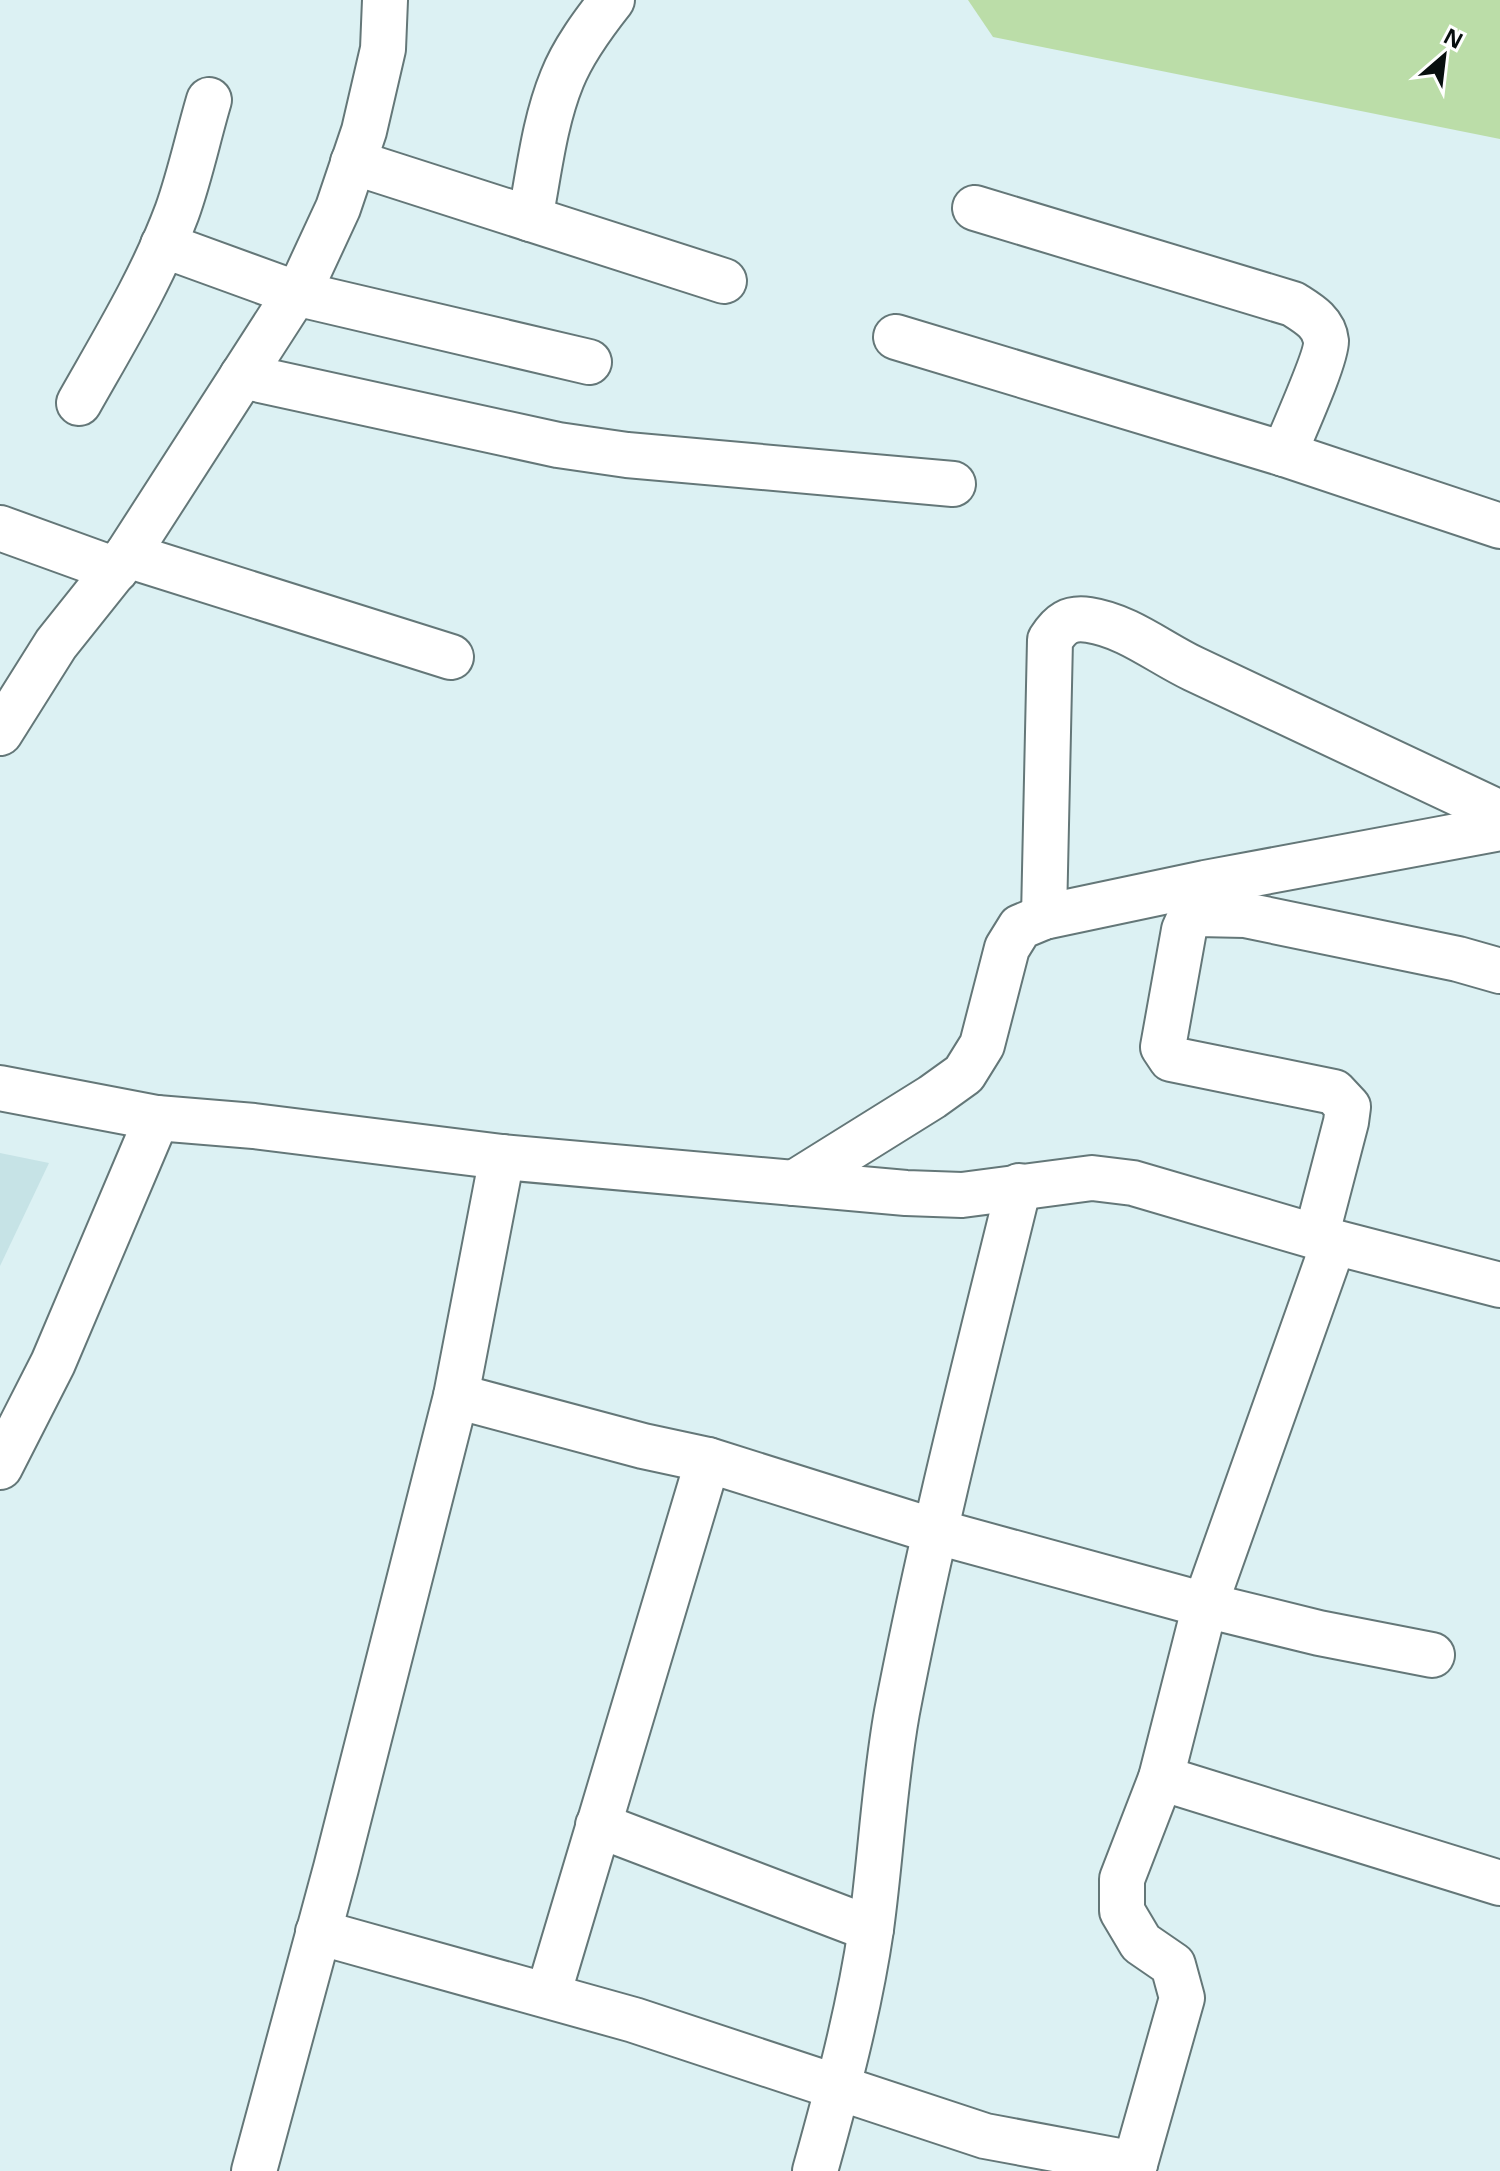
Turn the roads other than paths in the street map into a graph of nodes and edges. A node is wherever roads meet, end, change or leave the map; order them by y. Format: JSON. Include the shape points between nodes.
{"nodes":[{"id":1,"x":385,"y":0,"type":"edge"},
{"id":2,"x":612,"y":0,"type":"edge"},
{"id":3,"x":209,"y":100,"type":"dead end"},
{"id":4,"x":353,"y":162,"type":"junction"},
{"id":5,"x":975,"y":208,"type":"dead end"},
{"id":6,"x":530,"y":219,"type":"junction"},
{"id":7,"x":163,"y":245,"type":"junction"},
{"id":8,"x":724,"y":281,"type":"dead end"},
{"id":9,"x":295,"y":293,"type":"junction"},
{"id":10,"x":896,"y":337,"type":"dead end"},
{"id":11,"x":589,"y":362,"type":"dead end"},
{"id":12,"x":242,"y":376,"type":"junction"},
{"id":13,"x":79,"y":403,"type":"dead end"},
{"id":14,"x":1284,"y":454,"type":"junction"},
{"id":15,"x":953,"y":484,"type":"dead end"},
{"id":16,"x":1500,"y":526,"type":"edge"},
{"id":17,"x":0,"y":528,"type":"edge"},
{"id":18,"x":121,"y":563,"type":"junction"},
{"id":19,"x":451,"y":657,"type":"dead end"},
{"id":20,"x":0,"y":733,"type":"edge"},
{"id":21,"x":1500,"y":813,"type":"edge"},
{"id":22,"x":1500,"y":828,"type":"edge"},
{"id":23,"x":1044,"y":917,"type":"junction"},
{"id":24,"x":1500,"y":971,"type":"edge"},
{"id":25,"x":0,"y":1088,"type":"edge"},
{"id":26,"x":157,"y":1118,"type":"junction"},
{"id":27,"x":502,"y":1157,"type":"junction"},
{"id":28,"x":794,"y":1183,"type":"junction"},
{"id":29,"x":1019,"y":1186,"type":"junction"},
{"id":30,"x":1325,"y":1239,"type":"junction"},
{"id":31,"x":1500,"y":1285,"type":"edge"},
{"id":32,"x":456,"y":1396,"type":"junction"},
{"id":33,"x":708,"y":1460,"type":"junction"},
{"id":34,"x":0,"y":1467,"type":"edge"},
{"id":35,"x":934,"y":1531,"type":"junction"},
{"id":36,"x":1205,"y":1605,"type":"junction"},
{"id":37,"x":1432,"y":1655,"type":"dead end"},
{"id":38,"x":1161,"y":1778,"type":"junction"},
{"id":39,"x":598,"y":1825,"type":"junction"},
{"id":40,"x":1500,"y":1883,"type":"edge"},
{"id":41,"x":871,"y":1929,"type":"junction"},
{"id":42,"x":318,"y":1932,"type":"junction"},
{"id":43,"x":548,"y":1995,"type":"junction"},
{"id":44,"x":838,"y":2088,"type":"junction"},
{"id":45,"x":1134,"y":2167,"type":"edge"},
{"id":46,"x":254,"y":2171,"type":"edge"},
{"id":47,"x":815,"y":2171,"type":"edge"}],
"edges":[{"from":1,"to":4,"type":"street","via":[[383,49]]},
{"from":2,"to":6,"type":"street","via":[[563,77],[550,115]]},
{"from":3,"to":7,"type":"street"},
{"from":4,"to":6,"type":"street"},
{"from":4,"to":9,"type":"street","via":[[338,208]]},
{"from":5,"to":14,"type":"street","via":[[1293,304],[1316,319],[1326,341]]},
{"from":6,"to":8,"type":"street"},
{"from":7,"to":9,"type":"street"},
{"from":7,"to":13,"type":"street"},
{"from":9,"to":11,"type":"street"},
{"from":9,"to":12,"type":"street"},
{"from":10,"to":14,"type":"street"},
{"from":12,"to":15,"type":"street","via":[[558,445]]},
{"from":12,"to":18,"type":"street"},
{"from":14,"to":16,"type":"street"},
{"from":17,"to":18,"type":"street"},
{"from":18,"to":19,"type":"street"},
{"from":18,"to":20,"type":"street","via":[[56,644]]},
{"from":21,"to":23,"type":"street","via":[[1113,626],[1071,619],[1050,640]]},
{"from":22,"to":23,"type":"street"},
{"from":23,"to":28,"type":"street","via":[[1020,927],[1007,948],[982,1045],[964,1074]]},
{"from":24,"to":30,"type":"street","via":[[1245,915],[1198,914],[1188,921],[1163,1047],[1171,1059],[1334,1092],[1348,1107]]},
{"from":25,"to":26,"type":"street"},
{"from":26,"to":27,"type":"street"},
{"from":26,"to":34,"type":"street","via":[[53,1363]]},
{"from":27,"to":28,"type":"street"},
{"from":27,"to":32,"type":"street"},
{"from":28,"to":29,"type":"street","via":[[962,1195]]},
{"from":29,"to":30,"type":"street","via":[[1092,1178],[1133,1183]]},
{"from":29,"to":35,"type":"street"},
{"from":30,"to":31,"type":"street"},
{"from":30,"to":36,"type":"street"},
{"from":32,"to":33,"type":"street"},
{"from":32,"to":42,"type":"street"},
{"from":33,"to":35,"type":"street"},
{"from":33,"to":39,"type":"street"},
{"from":35,"to":36,"type":"street"},
{"from":35,"to":41,"type":"street","via":[[897,1713]]},
{"from":36,"to":37,"type":"street"},
{"from":36,"to":38,"type":"street"},
{"from":38,"to":40,"type":"street"},
{"from":38,"to":45,"type":"street","via":[[1122,1879],[1122,1911],[1141,1943],[1173,1965],[1182,1998]]},
{"from":39,"to":41,"type":"street"},
{"from":39,"to":43,"type":"street"},
{"from":41,"to":44,"type":"street"},
{"from":42,"to":43,"type":"street"},
{"from":42,"to":46,"type":"street"},
{"from":43,"to":44,"type":"street"},
{"from":44,"to":45,"type":"street","via":[[985,2136]]},
{"from":44,"to":47,"type":"street"}]}
